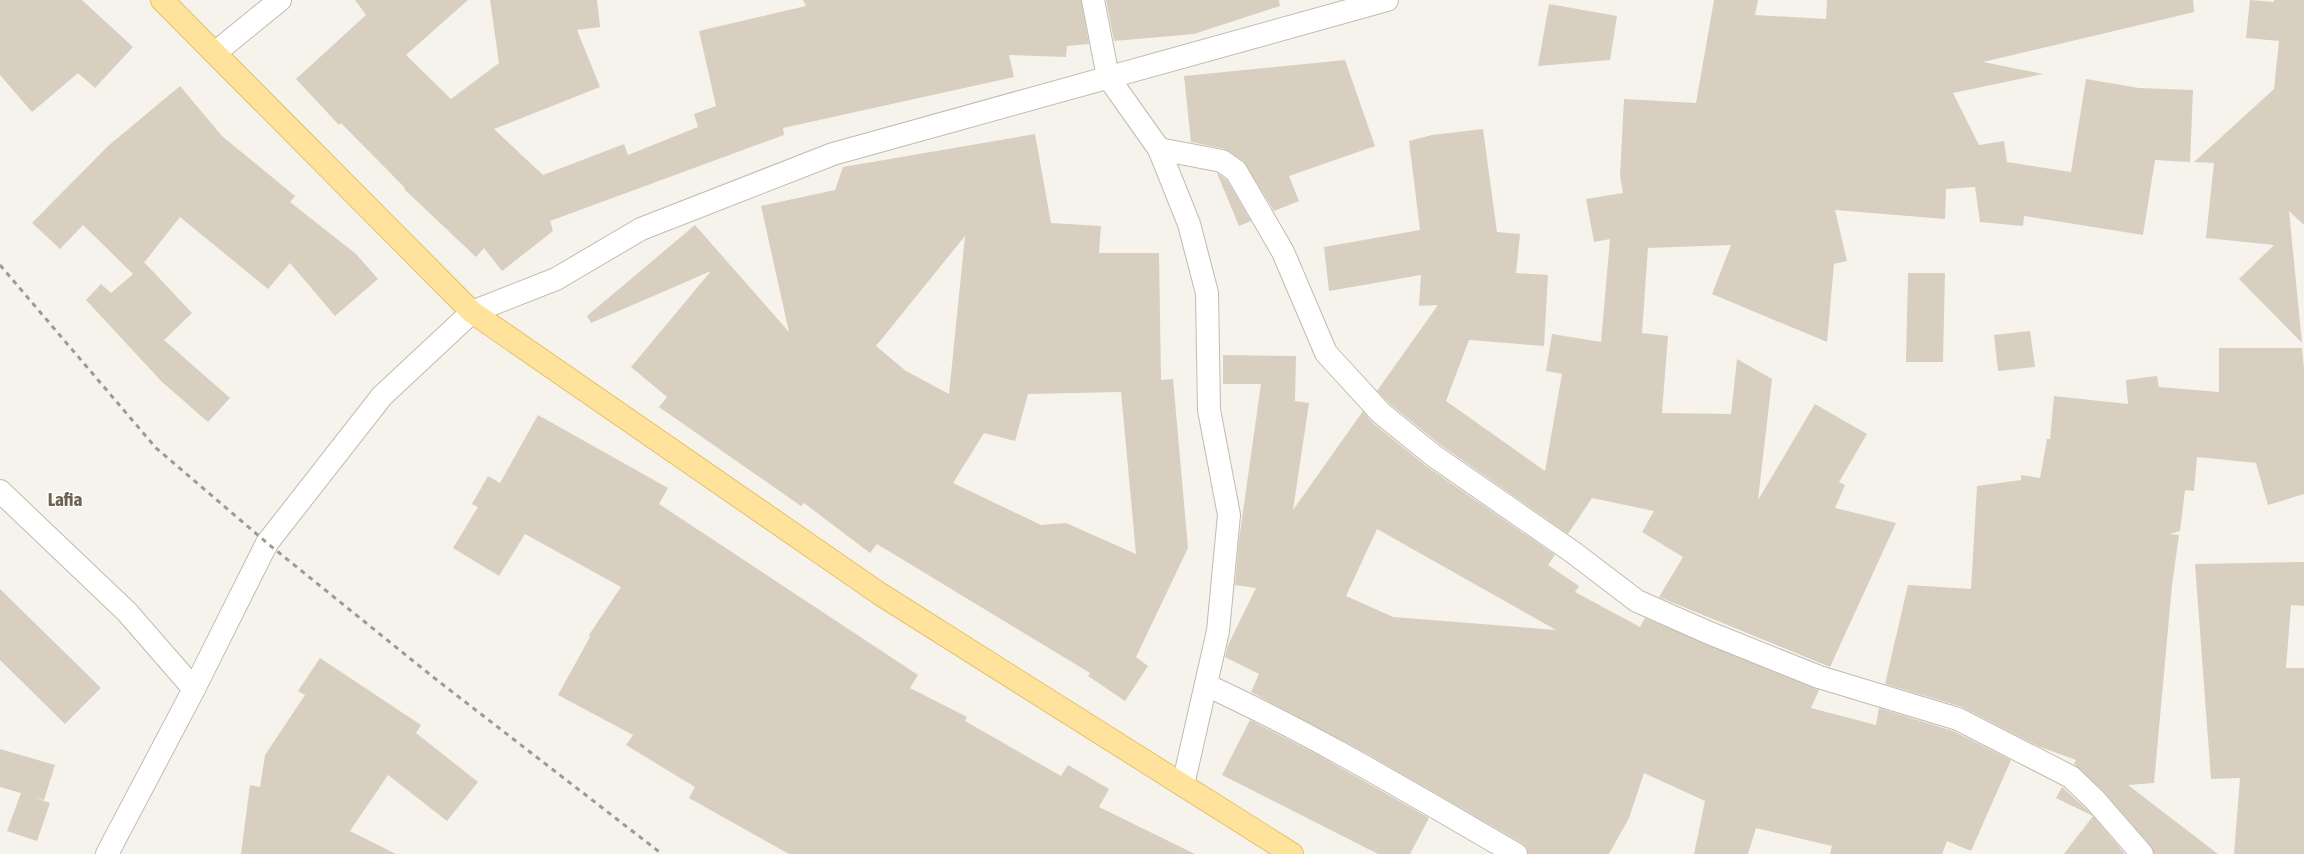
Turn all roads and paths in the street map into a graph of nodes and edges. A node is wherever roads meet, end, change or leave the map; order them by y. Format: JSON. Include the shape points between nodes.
{"nodes":[{"id":1,"x":162,"y":0,"type":"edge"},
{"id":2,"x":280,"y":0,"type":"edge"},
{"id":3,"x":1093,"y":0,"type":"edge"},
{"id":4,"x":1388,"y":0,"type":"edge"},
{"id":5,"x":216,"y":52,"type":"junction"},
{"id":6,"x":1108,"y":77,"type":"junction"},
{"id":7,"x":1159,"y":149,"type":"junction"},
{"id":8,"x":472,"y":312,"type":"junction"},
{"id":9,"x":0,"y":491,"type":"edge"},
{"id":10,"x":1206,"y":686,"type":"junction"},
{"id":11,"x":194,"y":689,"type":"junction"},
{"id":12,"x":1183,"y":785,"type":"junction"},
{"id":13,"x":107,"y":854,"type":"edge"},
{"id":14,"x":1292,"y":854,"type":"edge"},
{"id":15,"x":1516,"y":854,"type":"edge"},
{"id":16,"x":2142,"y":854,"type":"edge"}],
"edges":[{"from":1,"to":5,"type":"main road"},
{"from":2,"to":5,"type":"street"},
{"from":3,"to":6,"type":"street"},
{"from":4,"to":6,"type":"street"},
{"from":5,"to":8,"type":"main road"},
{"from":6,"to":7,"type":"street"},
{"from":6,"to":8,"type":"street","via":[[826,156],[640,229],[556,279]]},
{"from":7,"to":10,"type":"street","via":[[1189,224],[1207,293],[1210,410],[1229,515],[1218,631]]},
{"from":7,"to":16,"type":"street","via":[[1222,161],[1236,171],[1283,252],[1326,353],[1381,413],[1434,456],[1574,553],[1638,601],[1819,677],[1958,719],[2071,777],[2095,800]]},
{"from":8,"to":11,"type":"street","via":[[382,396],[267,543]]},
{"from":8,"to":12,"type":"main road","via":[[880,594]]},
{"from":9,"to":11,"type":"street","via":[[127,612]]},
{"from":10,"to":12,"type":"street"},
{"from":10,"to":15,"type":"street","via":[[1264,712],[1386,778]]},
{"from":11,"to":13,"type":"street"},
{"from":12,"to":14,"type":"main road"}]}
